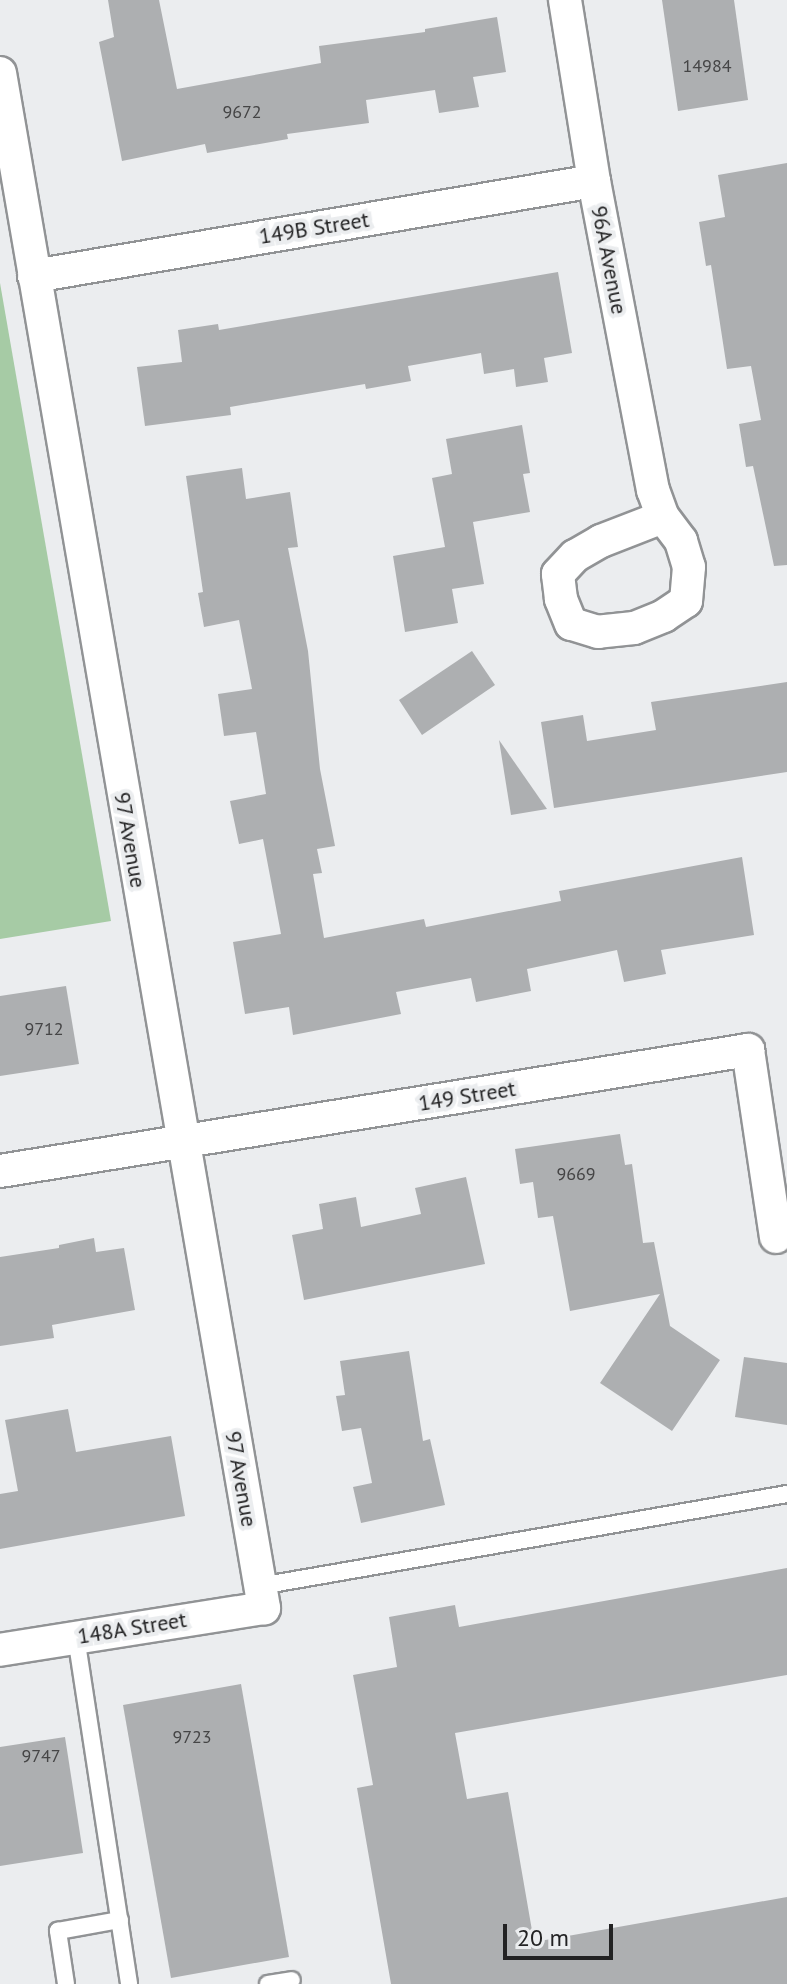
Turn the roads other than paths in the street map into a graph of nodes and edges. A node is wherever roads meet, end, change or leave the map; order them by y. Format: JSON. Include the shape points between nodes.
{"nodes":[{"id":1,"x":565,"y":0,"type":"edge"},
{"id":2,"x":0,"y":73,"type":"edge"},
{"id":3,"x":594,"y":181,"type":"junction"},
{"id":4,"x":34,"y":276,"type":"junction"},
{"id":5,"x":663,"y":517,"type":"dead end"},
{"id":6,"x":181,"y":1142,"type":"junction"},
{"id":7,"x":0,"y":1171,"type":"edge"},
{"id":8,"x":776,"y":1237,"type":"dead end"},
{"id":9,"x":787,"y":1494,"type":"edge"},
{"id":10,"x":262,"y":1597,"type":"junction"},
{"id":11,"x":76,"y":1637,"type":"junction"},
{"id":12,"x":0,"y":1650,"type":"edge"},
{"id":13,"x":120,"y":1920,"type":"junction"},
{"id":14,"x":292,"y":1980,"type":"dead end"},
{"id":15,"x":66,"y":1984,"type":"edge"},
{"id":16,"x":129,"y":1984,"type":"edge"},
{"id":17,"x":268,"y":1984,"type":"edge"}],
"edges":[{"from":1,"to":3,"type":"street","name":"96A Avenue"},
{"from":2,"to":4,"type":"street","name":"97 Avenue"},
{"from":3,"to":4,"type":"street","name":"149B Street"},
{"from":3,"to":5,"type":"street","name":"96A Avenue","via":[[653,490]]},
{"from":4,"to":6,"type":"street","name":"97 Avenue"},
{"from":6,"to":7,"type":"street","name":"149 Street"},
{"from":6,"to":8,"type":"street","name":"149 Street","via":[[748,1050]]},
{"from":6,"to":10,"type":"street","name":"97 Avenue"},
{"from":9,"to":10,"type":"lane"},
{"from":10,"to":11,"type":"street","name":"148A Street"},
{"from":11,"to":12,"type":"street","name":"148A Street"},
{"from":11,"to":13,"type":"lane"},
{"from":13,"to":15,"type":"lane","via":[[58,1931]]},
{"from":13,"to":16,"type":"lane"},
{"from":14,"to":17,"type":"lane"}]}
